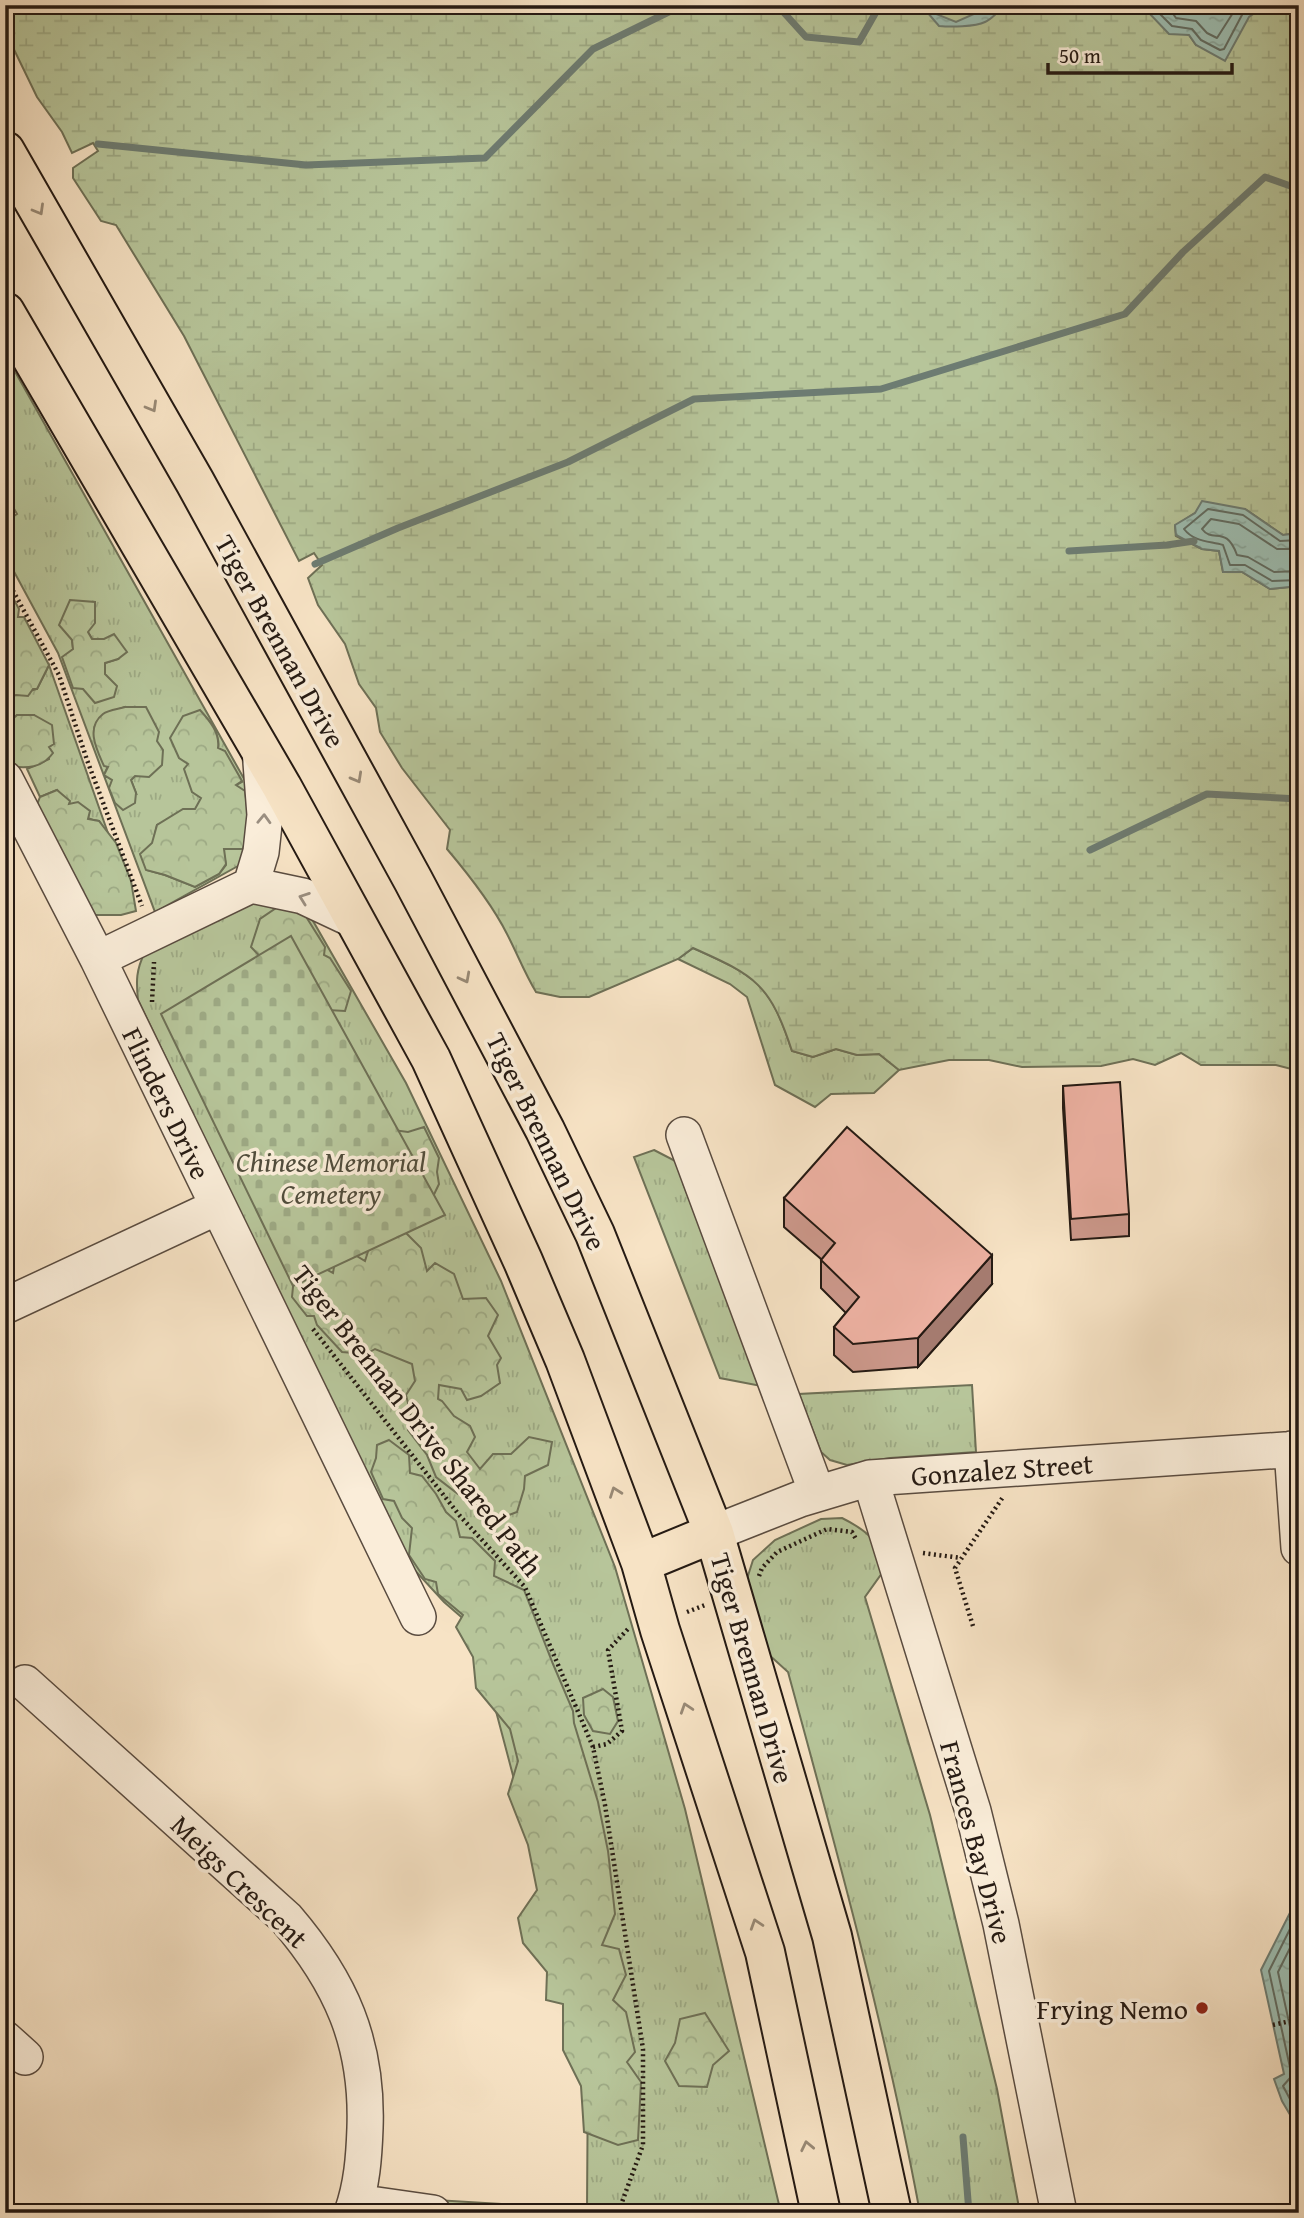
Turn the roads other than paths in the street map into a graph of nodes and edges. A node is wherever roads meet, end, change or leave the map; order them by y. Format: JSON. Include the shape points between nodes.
{"nodes":[{"id":1,"x":5,"y":151,"type":"edge"},
{"id":2,"x":5,"y":312,"type":"edge"},
{"id":3,"x":260,"y":749,"type":"junction"},
{"id":4,"x":5,"y":779,"type":"edge"},
{"id":5,"x":251,"y":885,"type":"junction"},
{"id":6,"x":354,"y":920,"type":"junction"},
{"id":7,"x":98,"y":959,"type":"junction"},
{"id":8,"x":684,"y":1135,"type":"dead end"},
{"id":9,"x":217,"y":1206,"type":"junction"},
{"id":10,"x":5,"y":1306,"type":"edge"},
{"id":11,"x":1296,"y":1449,"type":"edge"},
{"id":12,"x":870,"y":1478,"type":"junction"},
{"id":13,"x":817,"y":1493,"type":"junction"},
{"id":14,"x":714,"y":1533,"type":"junction"},
{"id":15,"x":1299,"y":1548,"type":"edge"},
{"id":16,"x":641,"y":1563,"type":"junction"},
{"id":17,"x":418,"y":1617,"type":"dead end"},
{"id":18,"x":25,"y":1683,"type":"dead end"},
{"id":19,"x":354,"y":2207,"type":"edge"},
{"id":20,"x":433,"y":2213,"type":"edge"},
{"id":21,"x":821,"y":2213,"type":"edge"},
{"id":22,"x":892,"y":2213,"type":"edge"},
{"id":23,"x":1059,"y":2213,"type":"edge"}],
"edges":[{"from":1,"to":14,"type":"main road","name":"Tiger Brennan Drive","one_way":true,"via":[[195,482],[545,1130],[595,1234]]},
{"from":2,"to":3,"type":"main road"},
{"from":5,"to":3,"type":"street","one_way":true,"via":[[265,815]]},
{"from":3,"to":6,"type":"main road"},
{"from":4,"to":7,"type":"street","name":"Flinders Drive"},
{"from":6,"to":5,"type":"street","one_way":true,"via":[[303,896]]},
{"from":5,"to":7,"type":"street"},
{"from":16,"to":6,"type":"main road","one_way":true,"via":[[565,1360],[517,1248],[431,1059]]},
{"from":7,"to":9,"type":"street","name":"Flinders Drive"},
{"from":8,"to":13,"type":"street"},
{"from":9,"to":10,"type":"street"},
{"from":9,"to":17,"type":"street","name":"Flinders Drive"},
{"from":11,"to":12,"type":"street","name":"Gonzalez Street"},
{"from":11,"to":15,"type":"street"},
{"from":12,"to":13,"type":"street","name":"Gonzalez Street"},
{"from":12,"to":23,"type":"street","name":"Frances Bay Drive","via":[[974,1811]]},
{"from":13,"to":14,"type":"street","name":"Gonzalez Street"},
{"from":14,"to":16,"type":"main road"},
{"from":14,"to":22,"type":"main road","name":"Tiger Brennan Drive","via":[[832,1936]]},
{"from":21,"to":16,"type":"main road","one_way":true,"via":[[765,1952]]},
{"from":18,"to":19,"type":"street","name":"Meigs Crescent","via":[[286,1919],[326,1972],[354,2027],[364,2076],[364,2162]]},
{"from":19,"to":20,"type":"street"}]}
